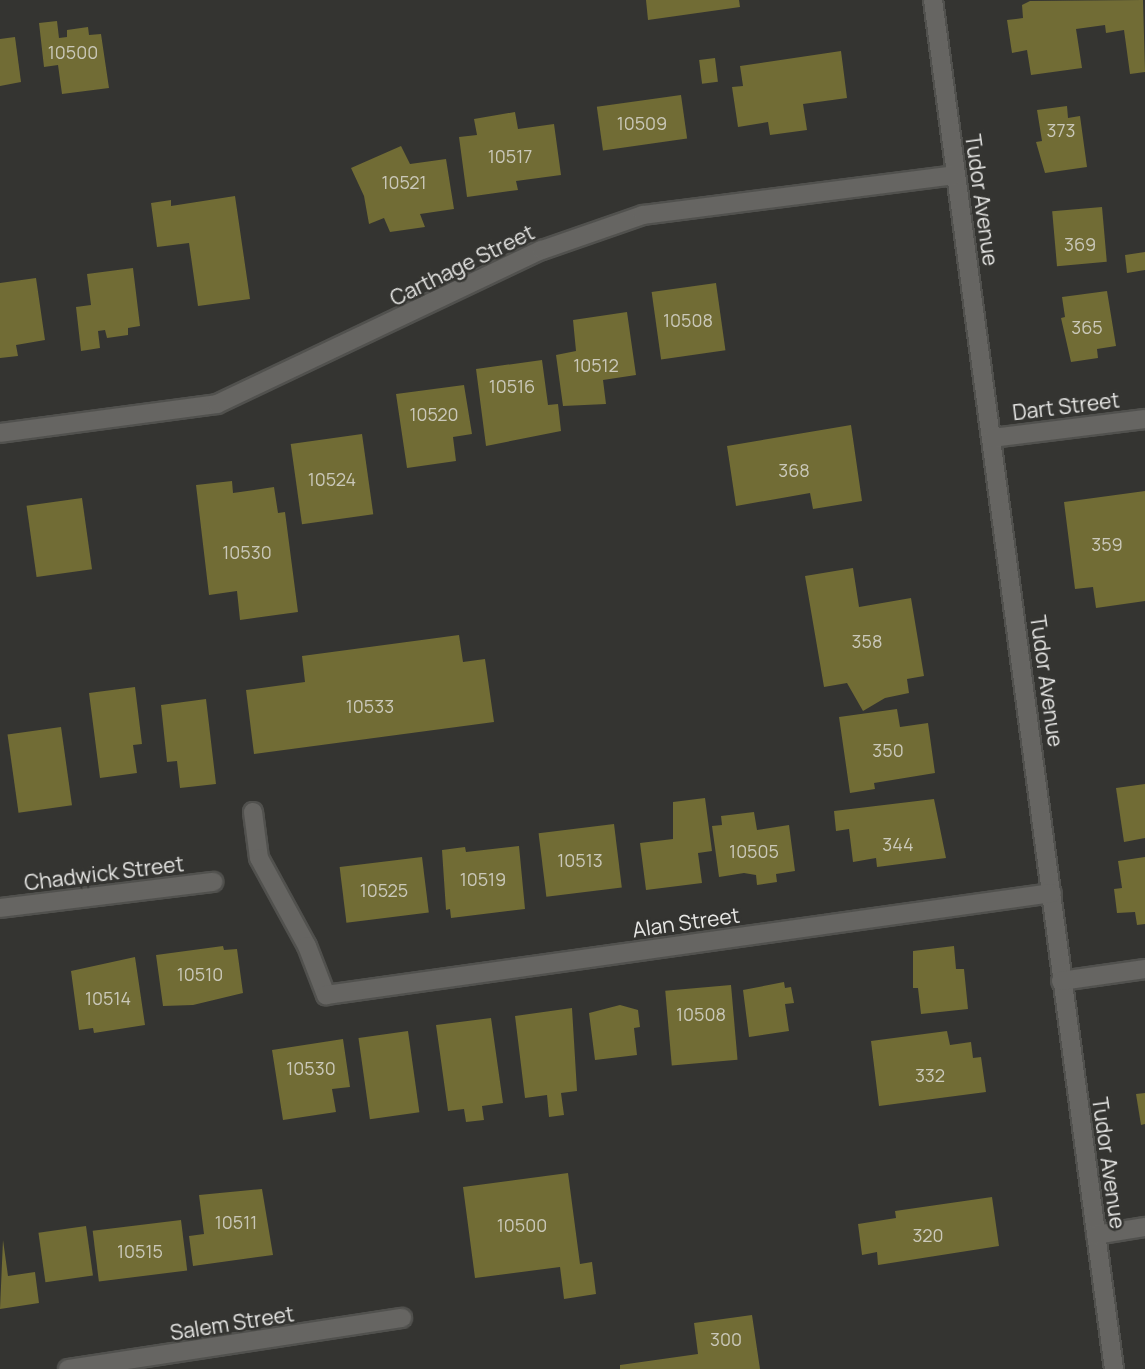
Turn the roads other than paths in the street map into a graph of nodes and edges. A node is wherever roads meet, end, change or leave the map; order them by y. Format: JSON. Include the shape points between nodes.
{"nodes":[{"id":1,"x":933,"y":0,"type":"edge"},
{"id":2,"x":955,"y":175,"type":"junction"},
{"id":3,"x":1145,"y":419,"type":"edge"},
{"id":4,"x":0,"y":433,"type":"edge"},
{"id":5,"x":992,"y":438,"type":"junction"},
{"id":6,"x":253,"y":812,"type":"dead end"},
{"id":7,"x":213,"y":882,"type":"dead end"},
{"id":8,"x":1052,"y":893,"type":"junction"},
{"id":9,"x":0,"y":908,"type":"edge"},
{"id":10,"x":1145,"y":969,"type":"edge"},
{"id":11,"x":1061,"y":981,"type":"junction"},
{"id":12,"x":1145,"y":1227,"type":"edge"},
{"id":13,"x":1096,"y":1235,"type":"junction"},
{"id":14,"x":402,"y":1318,"type":"dead end"},
{"id":15,"x":68,"y":1369,"type":"edge"},
{"id":16,"x":1114,"y":1369,"type":"edge"}],
"edges":[{"from":1,"to":2,"type":"street","name":"Tudor Avenue"},
{"from":2,"to":4,"type":"street","name":"Carthage Street","via":[[643,215],[542,250],[217,405]]},
{"from":2,"to":5,"type":"street","name":"Tudor Avenue"},
{"from":3,"to":5,"type":"street","name":"Dart Street"},
{"from":5,"to":8,"type":"street","name":"Tudor Avenue"},
{"from":6,"to":8,"type":"street","name":"Alan Street","via":[[259,858],[307,946],[326,995]]},
{"from":7,"to":9,"type":"street","name":"Chadwick Street"},
{"from":8,"to":11,"type":"street","name":"Tudor Avenue"},
{"from":10,"to":11,"type":"street"},
{"from":11,"to":13,"type":"street","name":"Tudor Avenue"},
{"from":12,"to":13,"type":"street"},
{"from":13,"to":16,"type":"street","name":"Tudor Avenue"},
{"from":14,"to":15,"type":"street","name":"Salem Street"}]}
